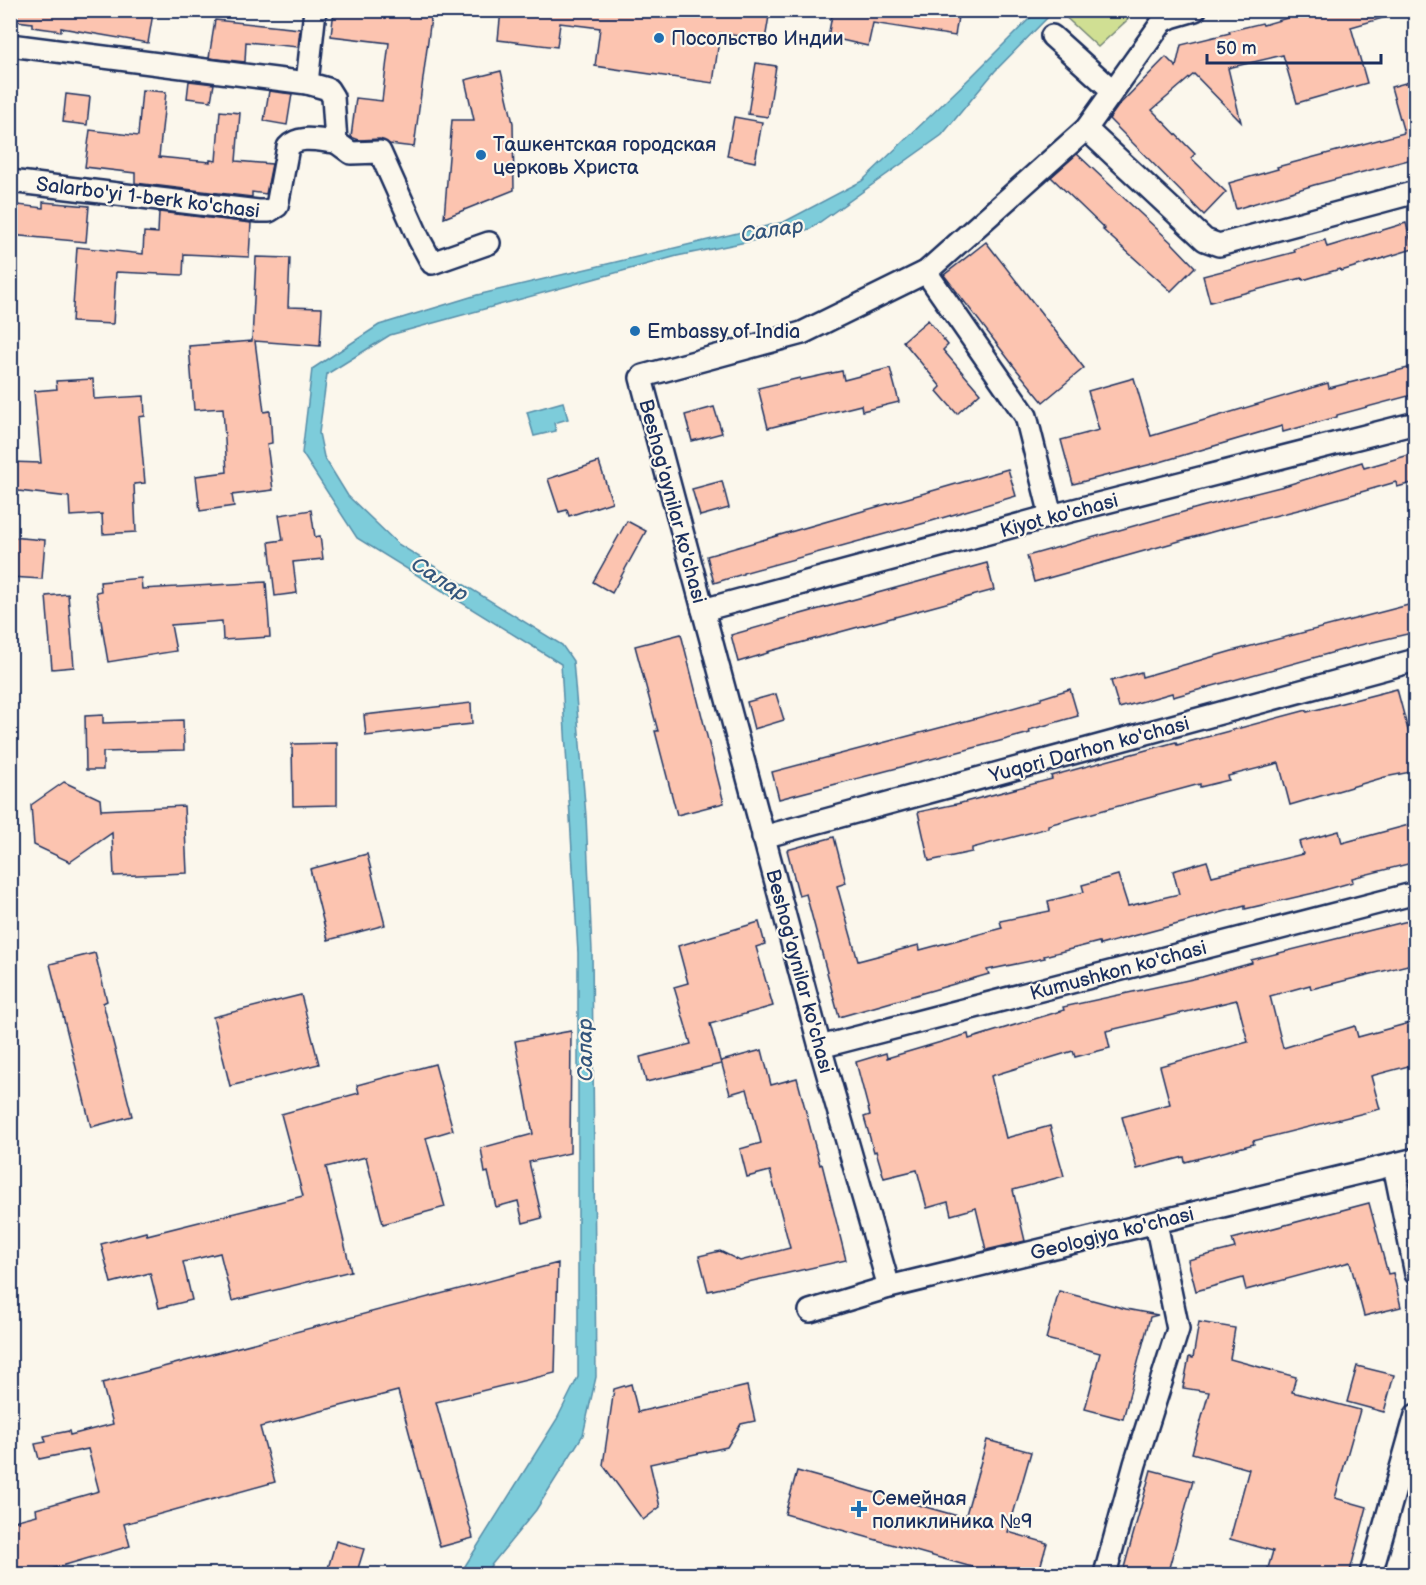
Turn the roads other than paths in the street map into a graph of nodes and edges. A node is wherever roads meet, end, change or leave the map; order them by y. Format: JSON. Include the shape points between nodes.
{"nodes":[{"id":1,"x":315,"y":10,"type":"edge"},
{"id":2,"x":1194,"y":10,"type":"edge"},
{"id":3,"x":1052,"y":36,"type":"dead end"},
{"id":4,"x":10,"y":45,"type":"edge"},
{"id":5,"x":307,"y":83,"type":"junction"},
{"id":6,"x":1112,"y":90,"type":"junction"},
{"id":7,"x":1086,"y":129,"type":"junction"},
{"id":8,"x":336,"y":142,"type":"junction"},
{"id":9,"x":10,"y":181,"type":"edge"},
{"id":10,"x":1416,"y":192,"type":"edge"},
{"id":11,"x":489,"y":243,"type":"dead end"},
{"id":12,"x":926,"y":272,"type":"junction"},
{"id":13,"x":1416,"y":423,"type":"edge"},
{"id":14,"x":1051,"y":516,"type":"junction"},
{"id":15,"x":703,"y":610,"type":"junction"},
{"id":16,"x":1416,"y":660,"type":"edge"},
{"id":17,"x":763,"y":837,"type":"junction"},
{"id":18,"x":1416,"y":893,"type":"edge"},
{"id":19,"x":820,"y":1047,"type":"junction"},
{"id":20,"x":1416,"y":1159,"type":"edge"},
{"id":21,"x":1394,"y":1165,"type":"junction"},
{"id":22,"x":1156,"y":1223,"type":"junction"},
{"id":23,"x":1416,"y":1274,"type":"edge"},
{"id":24,"x":889,"y":1287,"type":"junction"},
{"id":25,"x":810,"y":1311,"type":"dead end"},
{"id":26,"x":1416,"y":1415,"type":"edge"},
{"id":27,"x":1105,"y":1575,"type":"edge"},
{"id":28,"x":1371,"y":1575,"type":"edge"}],
"edges":[{"from":1,"to":5,"type":"street"},
{"from":2,"to":6,"type":"street","name":"Beshog'aynilar ko'chasi","via":[[1162,21]]},
{"from":3,"to":6,"type":"street"},
{"from":4,"to":5,"type":"street"},
{"from":5,"to":8,"type":"street","via":[[328,89],[333,97]]},
{"from":6,"to":7,"type":"street","name":"Beshog'aynilar ko'chasi"},
{"from":7,"to":10,"type":"street","via":[[1205,240],[1219,245]]},
{"from":7,"to":12,"type":"street","name":"Beshog'aynilar ko'chasi"},
{"from":8,"to":9,"type":"street","name":"Salarbo'yi 1-berk ko'chasi","via":[[300,139],[288,147],[277,206],[269,211]]},
{"from":8,"to":11,"type":"street","name":"Salarbo'yi 1-berk ko'chasi","via":[[351,153],[380,152],[432,263]]},
{"from":12,"to":14,"type":"street","via":[[1026,416]]},
{"from":12,"to":15,"type":"street","name":"Beshog'aynilar ko'chasi","via":[[802,333],[641,378]]},
{"from":13,"to":14,"type":"street","name":"Kiyot ko'chasi"},
{"from":14,"to":15,"type":"street","name":"Kiyot ko'chasi"},
{"from":15,"to":17,"type":"street","name":"Beshog'aynilar ko'chasi"},
{"from":16,"to":17,"type":"street","name":"Yuqori Darhon ko'chasi"},
{"from":17,"to":19,"type":"street","name":"Beshog'aynilar ko'chasi"},
{"from":18,"to":19,"type":"street","name":"Kumushkon ko'chasi"},
{"from":19,"to":24,"type":"street","name":"Beshog'aynilar ko'chasi"},
{"from":20,"to":21,"type":"street","name":"Geologiya ko'chasi"},
{"from":21,"to":22,"type":"street","name":"Geologiya ko'chasi"},
{"from":21,"to":23,"type":"street"},
{"from":22,"to":24,"type":"street","name":"Geologiya ko'chasi"},
{"from":22,"to":27,"type":"street","via":[[1178,1329]]},
{"from":24,"to":25,"type":"street","name":"Geologiya ko'chasi"},
{"from":26,"to":28,"type":"street"}]}
